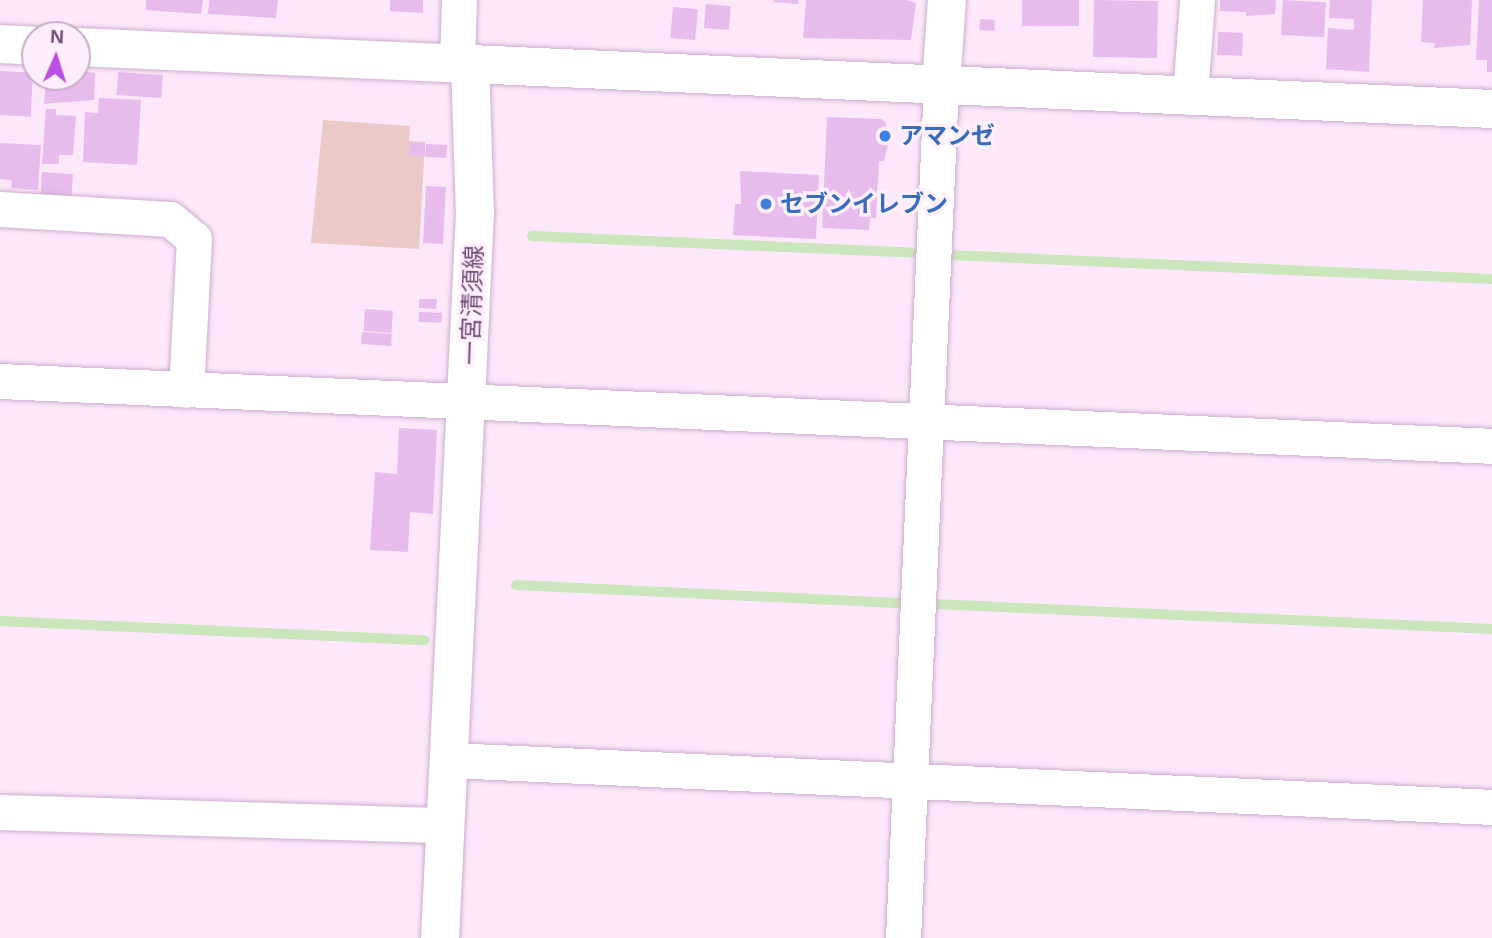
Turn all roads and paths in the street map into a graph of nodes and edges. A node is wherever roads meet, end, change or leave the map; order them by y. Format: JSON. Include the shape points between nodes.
{"nodes":[{"id":1,"x":459,"y":0,"type":"edge"},
{"id":2,"x":947,"y":0,"type":"edge"},
{"id":3,"x":1197,"y":0,"type":"edge"},
{"id":4,"x":0,"y":44,"type":"edge"},
{"id":5,"x":21,"y":45,"type":"edge"},
{"id":6,"x":91,"y":48,"type":"edge"},
{"id":7,"x":463,"y":63,"type":"junction"},
{"id":8,"x":941,"y":85,"type":"junction"},
{"id":9,"x":1190,"y":96,"type":"junction"},
{"id":10,"x":1492,"y":109,"type":"edge"},
{"id":11,"x":0,"y":209,"type":"edge"},
{"id":12,"x":0,"y":381,"type":"edge"},
{"id":13,"x":186,"y":390,"type":"junction"},
{"id":14,"x":468,"y":401,"type":"junction"},
{"id":15,"x":926,"y":420,"type":"junction"},
{"id":16,"x":1492,"y":446,"type":"edge"},
{"id":17,"x":450,"y":760,"type":"junction"},
{"id":18,"x":910,"y":781,"type":"junction"},
{"id":19,"x":1492,"y":807,"type":"edge"},
{"id":20,"x":0,"y":812,"type":"edge"},
{"id":21,"x":446,"y":825,"type":"junction"},
{"id":22,"x":440,"y":938,"type":"edge"},
{"id":23,"x":903,"y":938,"type":"edge"}],
"edges":[{"from":1,"to":7,"type":"street"},
{"from":2,"to":8,"type":"main road"},
{"from":3,"to":9,"type":"street"},
{"from":4,"to":5,"type":"main road"},
{"from":6,"to":7,"type":"main road"},
{"from":7,"to":8,"type":"main road"},
{"from":7,"to":14,"type":"main road","name":"一宮清須線","via":[[475,213]]},
{"from":8,"to":9,"type":"main road"},
{"from":8,"to":15,"type":"street"},
{"from":9,"to":10,"type":"main road"},
{"from":11,"to":13,"type":"street","via":[[170,219],[194,239]]},
{"from":12,"to":13,"type":"street"},
{"from":13,"to":14,"type":"street"},
{"from":14,"to":15,"type":"street"},
{"from":14,"to":17,"type":"main road","name":"一宮清須線"},
{"from":15,"to":16,"type":"street"},
{"from":15,"to":18,"type":"street"},
{"from":17,"to":18,"type":"street"},
{"from":17,"to":21,"type":"main road","name":"一宮清須線"},
{"from":18,"to":19,"type":"street"},
{"from":18,"to":23,"type":"street"},
{"from":20,"to":21,"type":"street"},
{"from":21,"to":22,"type":"main road","name":"一宮清須線"}]}
